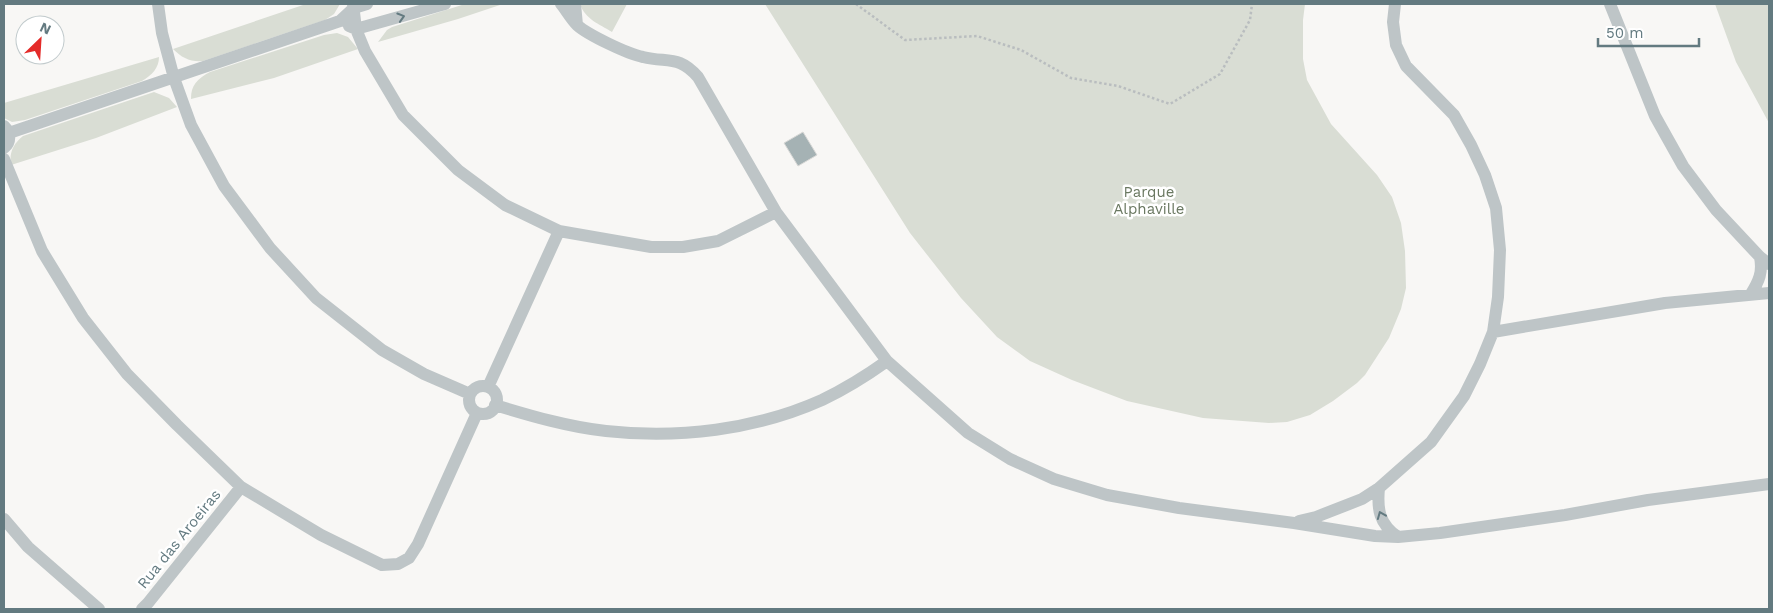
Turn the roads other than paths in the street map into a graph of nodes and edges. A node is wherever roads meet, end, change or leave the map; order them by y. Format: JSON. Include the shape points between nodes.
{"nodes":[{"id":1,"x":158,"y":4,"type":"edge"},
{"id":2,"x":367,"y":4,"type":"edge"},
{"id":3,"x":446,"y":4,"type":"edge"},
{"id":4,"x":561,"y":4,"type":"edge"},
{"id":5,"x":575,"y":4,"type":"edge"},
{"id":6,"x":1395,"y":4,"type":"edge"},
{"id":7,"x":1610,"y":4,"type":"edge"},
{"id":8,"x":353,"y":6,"type":"edge"},
{"id":9,"x":340,"y":21,"type":"junction"},
{"id":10,"x":577,"y":25,"type":"junction"},
{"id":11,"x":356,"y":29,"type":"junction"},
{"id":12,"x":174,"y":78,"type":"junction"},
{"id":13,"x":6,"y":130,"type":"edge"},
{"id":14,"x":4,"y":148,"type":"edge"},
{"id":15,"x":4,"y":160,"type":"edge"},
{"id":16,"x":776,"y":212,"type":"junction"},
{"id":17,"x":559,"y":231,"type":"junction"},
{"id":18,"x":1764,"y":261,"type":"edge"},
{"id":19,"x":1769,"y":293,"type":"edge"},
{"id":20,"x":1751,"y":294,"type":"junction"},
{"id":21,"x":1493,"y":332,"type":"junction"},
{"id":22,"x":887,"y":361,"type":"junction"},
{"id":23,"x":488,"y":387,"type":"junction"},
{"id":24,"x":470,"y":394,"type":"junction"},
{"id":25,"x":495,"y":406,"type":"junction"},
{"id":26,"x":477,"y":412,"type":"junction"},
{"id":27,"x":1769,"y":484,"type":"edge"},
{"id":28,"x":241,"y":487,"type":"junction"},
{"id":29,"x":1379,"y":488,"type":"junction"},
{"id":30,"x":4,"y":519,"type":"edge"},
{"id":31,"x":1294,"y":522,"type":"junction"},
{"id":32,"x":1398,"y":537,"type":"junction"},
{"id":33,"x":99,"y":609,"type":"edge"},
{"id":34,"x":142,"y":609,"type":"edge"}],
"edges":[{"from":1,"to":12,"type":"street"},
{"from":2,"to":8,"type":"street"},
{"from":11,"to":3,"type":"street","one_way":true},
{"from":4,"to":10,"type":"street"},
{"from":5,"to":10,"type":"street"},
{"from":6,"to":21,"type":"street","via":[[1396,45],[1406,66],[1454,115],[1485,175],[1496,208],[1500,250]]},
{"from":7,"to":18,"type":"street","via":[[1655,116],[1683,166],[1716,210]]},
{"from":8,"to":9,"type":"street"},
{"from":8,"to":11,"type":"street"},
{"from":9,"to":11,"type":"street"},
{"from":9,"to":12,"type":"street"},
{"from":10,"to":16,"type":"street","via":[[641,57],[679,61],[690,67]]},
{"from":11,"to":17,"type":"street","via":[[365,51],[403,115],[458,170],[505,205]]},
{"from":12,"to":13,"type":"street"},
{"from":12,"to":24,"type":"street","via":[[191,124],[224,186],[270,248],[316,298],[382,350],[424,374]]},
{"from":13,"to":14,"type":"street","via":[[8,144]]},
{"from":15,"to":28,"type":"street","via":[[42,251],[83,318],[127,374]]},
{"from":16,"to":17,"type":"street","via":[[718,241],[683,247],[651,247]]},
{"from":16,"to":22,"type":"street"},
{"from":17,"to":23,"type":"street"},
{"from":18,"to":20,"type":"street","via":[[1758,284]]},
{"from":19,"to":20,"type":"street"},
{"from":20,"to":21,"type":"street","via":[[1665,303]]},
{"from":21,"to":29,"type":"street","via":[[1464,396],[1431,442]]},
{"from":22,"to":25,"type":"street","via":[[821,400],[772,418],[715,430],[657,435],[604,431]]},
{"from":22,"to":31,"type":"street","via":[[968,433],[1010,459],[1054,479],[1107,496]]},
{"from":23,"to":24,"type":"street","via":[[478,387]]},
{"from":23,"to":25,"type":"street","via":[[495,395]]},
{"from":24,"to":26,"type":"street","via":[[470,405]]},
{"from":25,"to":26,"type":"street","via":[[488,413]]},
{"from":26,"to":28,"type":"street","via":[[418,544],[410,558],[398,564],[382,565],[369,559],[321,535]]},
{"from":27,"to":32,"type":"street"},
{"from":28,"to":34,"type":"street","name":"Rua das Aroeiras"},
{"from":29,"to":31,"type":"street","via":[[1362,499]]},
{"from":32,"to":29,"type":"street","one_way":true,"via":[[1389,531],[1381,518]]},
{"from":30,"to":33,"type":"street","via":[[28,547]]},
{"from":31,"to":32,"type":"street"}]}
